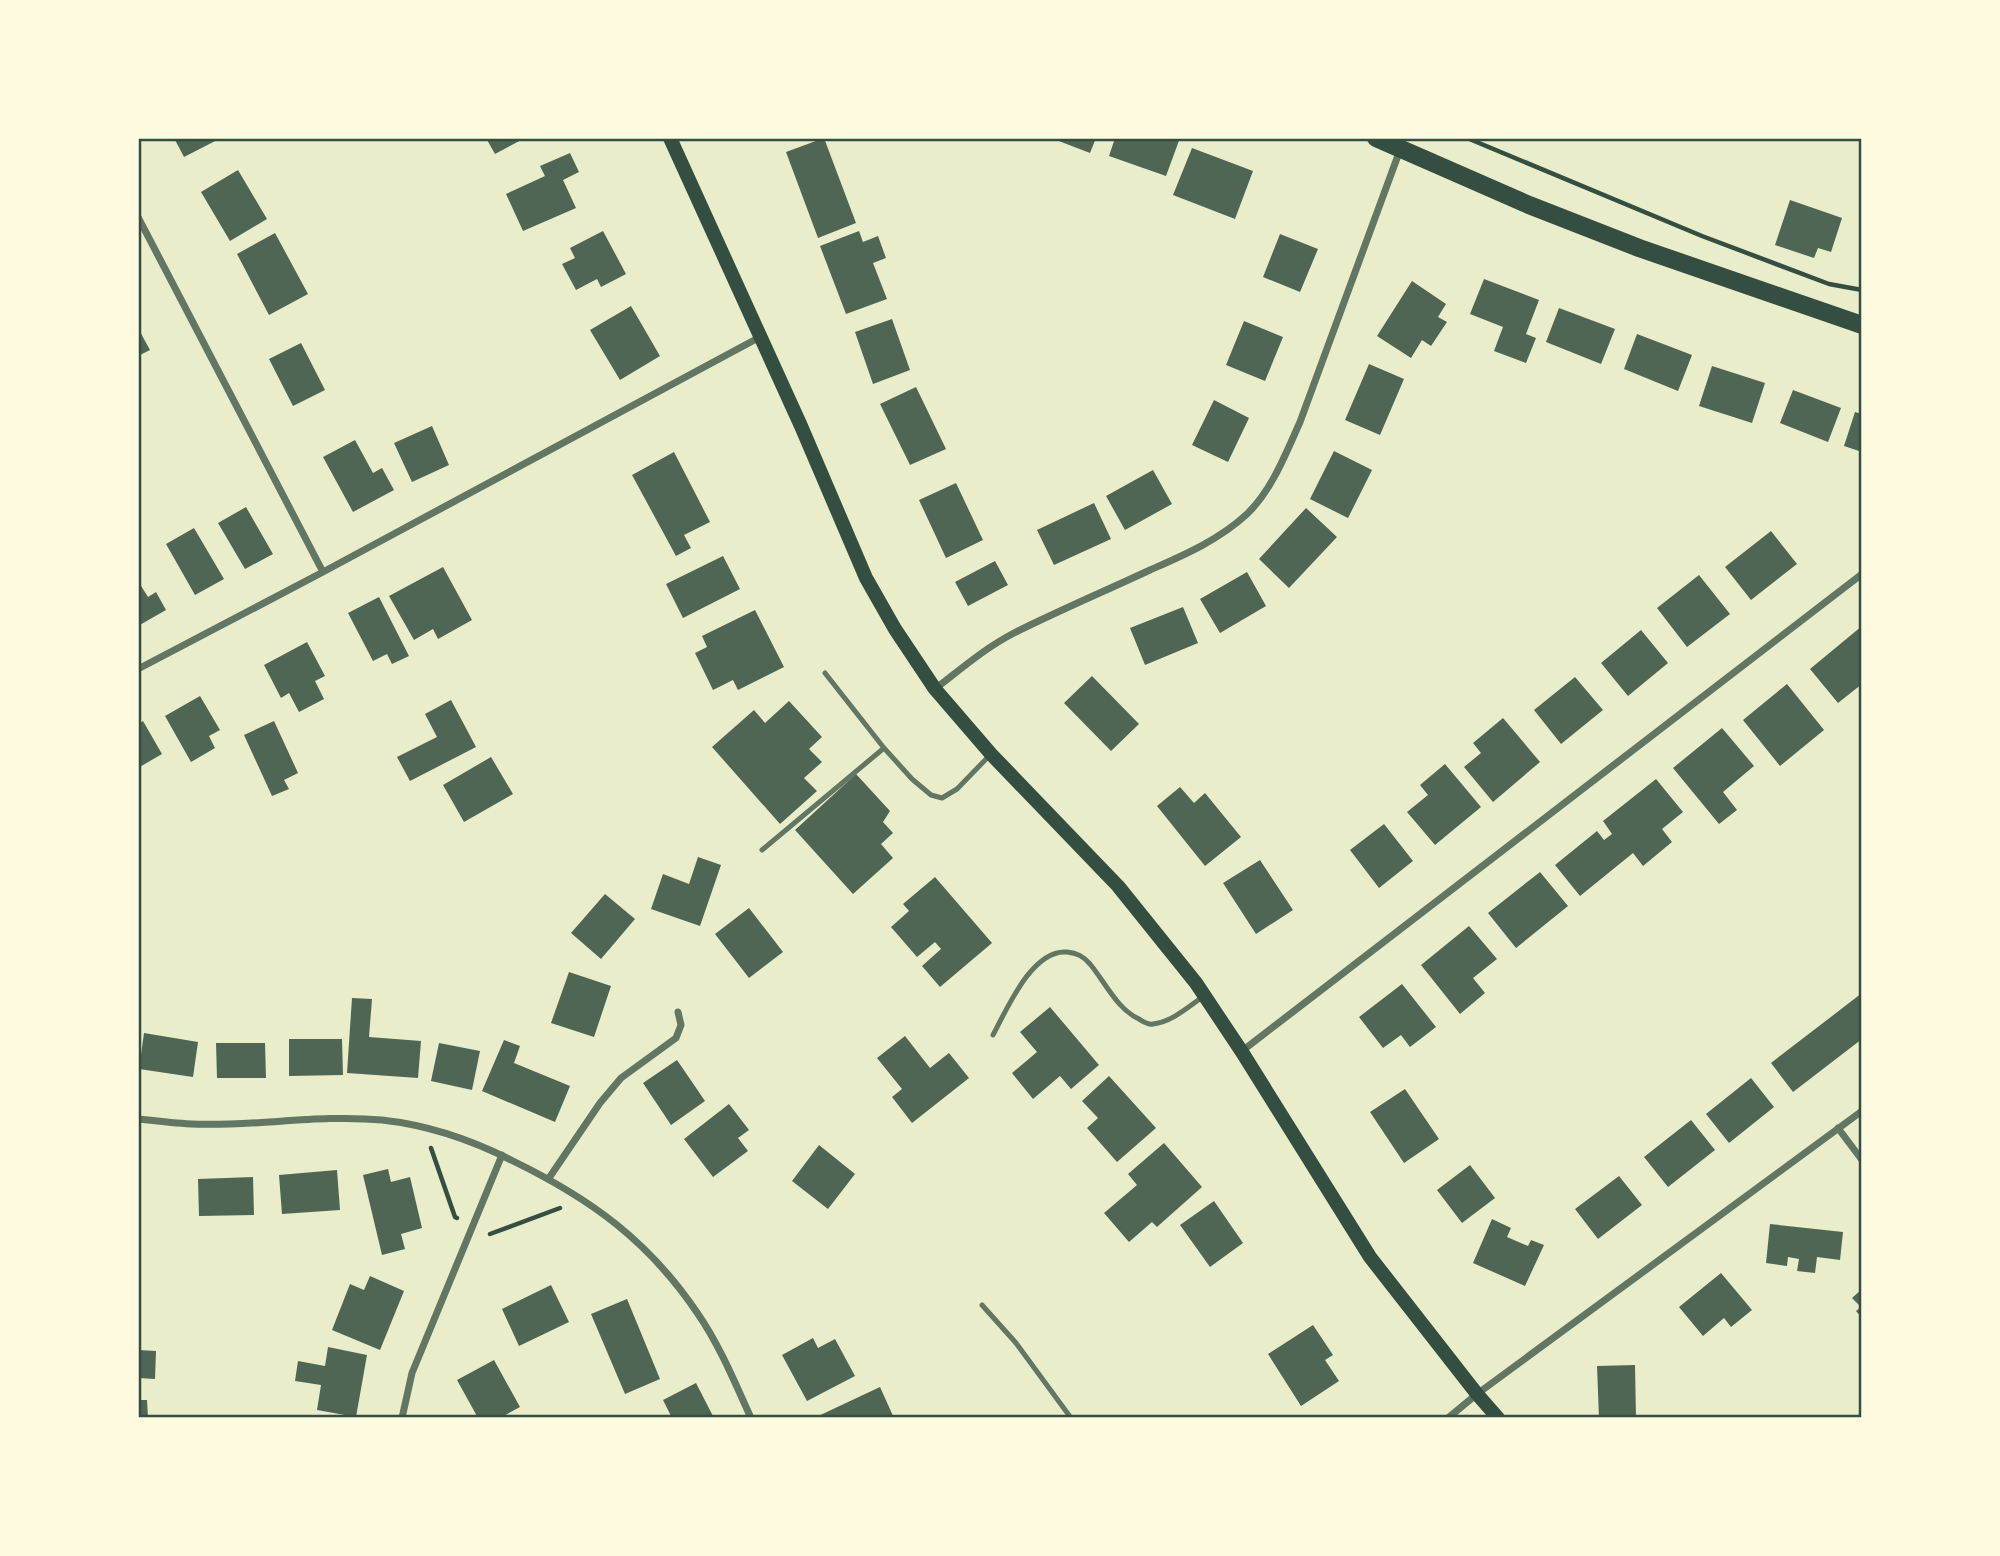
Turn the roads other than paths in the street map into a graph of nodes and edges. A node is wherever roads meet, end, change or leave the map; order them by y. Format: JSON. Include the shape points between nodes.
{"nodes":[{"id":1,"x":670,"y":138,"type":"edge"},
{"id":2,"x":1376,"y":138,"type":"edge"},
{"id":3,"x":1400,"y":149,"type":"junction"},
{"id":4,"x":138,"y":216,"type":"edge"},
{"id":5,"x":1862,"y":326,"type":"edge"},
{"id":6,"x":761,"y":337,"type":"junction"},
{"id":7,"x":323,"y":572,"type":"junction"},
{"id":8,"x":1862,"y":574,"type":"edge"},
{"id":9,"x":138,"y":669,"type":"edge"},
{"id":10,"x":825,"y":673,"type":"dead end"},
{"id":11,"x":935,"y":689,"type":"junction"},
{"id":12,"x":884,"y":748,"type":"junction"},
{"id":13,"x":991,"y":754,"type":"junction"},
{"id":14,"x":762,"y":850,"type":"dead end"},
{"id":15,"x":1205,"y":996,"type":"junction"},
{"id":16,"x":678,"y":1012,"type":"dead end"},
{"id":17,"x":993,"y":1035,"type":"dead end"},
{"id":18,"x":1242,"y":1052,"type":"junction"},
{"id":19,"x":1862,"y":1111,"type":"edge"},
{"id":20,"x":138,"y":1119,"type":"edge"},
{"id":21,"x":1839,"y":1129,"type":"junction"},
{"id":22,"x":502,"y":1155,"type":"junction"},
{"id":23,"x":1862,"y":1160,"type":"edge"},
{"id":24,"x":549,"y":1178,"type":"junction"},
{"id":25,"x":982,"y":1305,"type":"dead end"},
{"id":26,"x":1477,"y":1394,"type":"junction"},
{"id":27,"x":402,"y":1418,"type":"edge"},
{"id":28,"x":751,"y":1418,"type":"edge"},
{"id":29,"x":1071,"y":1418,"type":"edge"},
{"id":30,"x":1448,"y":1418,"type":"edge"},
{"id":31,"x":1498,"y":1418,"type":"edge"}],
"edges":[{"from":1,"to":6,"type":"main road"},
{"from":2,"to":3,"type":"main road"},
{"from":3,"to":5,"type":"main road","via":[[1639,248]]},
{"from":3,"to":11,"type":"street","via":[[1300,422],[1272,480],[1248,513],[1193,551],[1013,634],[977,655]]},
{"from":4,"to":7,"type":"street"},
{"from":6,"to":7,"type":"street"},
{"from":6,"to":11,"type":"main road","via":[[866,578]]},
{"from":7,"to":9,"type":"street"},
{"from":8,"to":18,"type":"street"},
{"from":10,"to":12,"type":"lane"},
{"from":11,"to":13,"type":"main road"},
{"from":12,"to":13,"type":"lane","via":[[912,779],[942,798]]},
{"from":12,"to":14,"type":"lane"},
{"from":13,"to":15,"type":"main road","via":[[1118,886]]},
{"from":15,"to":17,"type":"lane","via":[[1166,1021],[1150,1025],[1131,1016],[1088,961],[1077,953],[1061,951],[1035,967]]},
{"from":15,"to":18,"type":"main road"},
{"from":16,"to":24,"type":"street","via":[[681,1025],[676,1038],[621,1078]]},
{"from":18,"to":26,"type":"main road","via":[[1370,1257]]},
{"from":19,"to":21,"type":"street"},
{"from":20,"to":22,"type":"street","via":[[193,1124],[382,1120],[467,1140]]},
{"from":21,"to":23,"type":"street"},
{"from":21,"to":26,"type":"street"},
{"from":22,"to":24,"type":"street"},
{"from":22,"to":27,"type":"street","via":[[412,1373]]},
{"from":24,"to":28,"type":"street","via":[[612,1219],[670,1277],[699,1314]]},
{"from":25,"to":29,"type":"lane"},
{"from":26,"to":30,"type":"street"},
{"from":26,"to":31,"type":"main road"}]}
